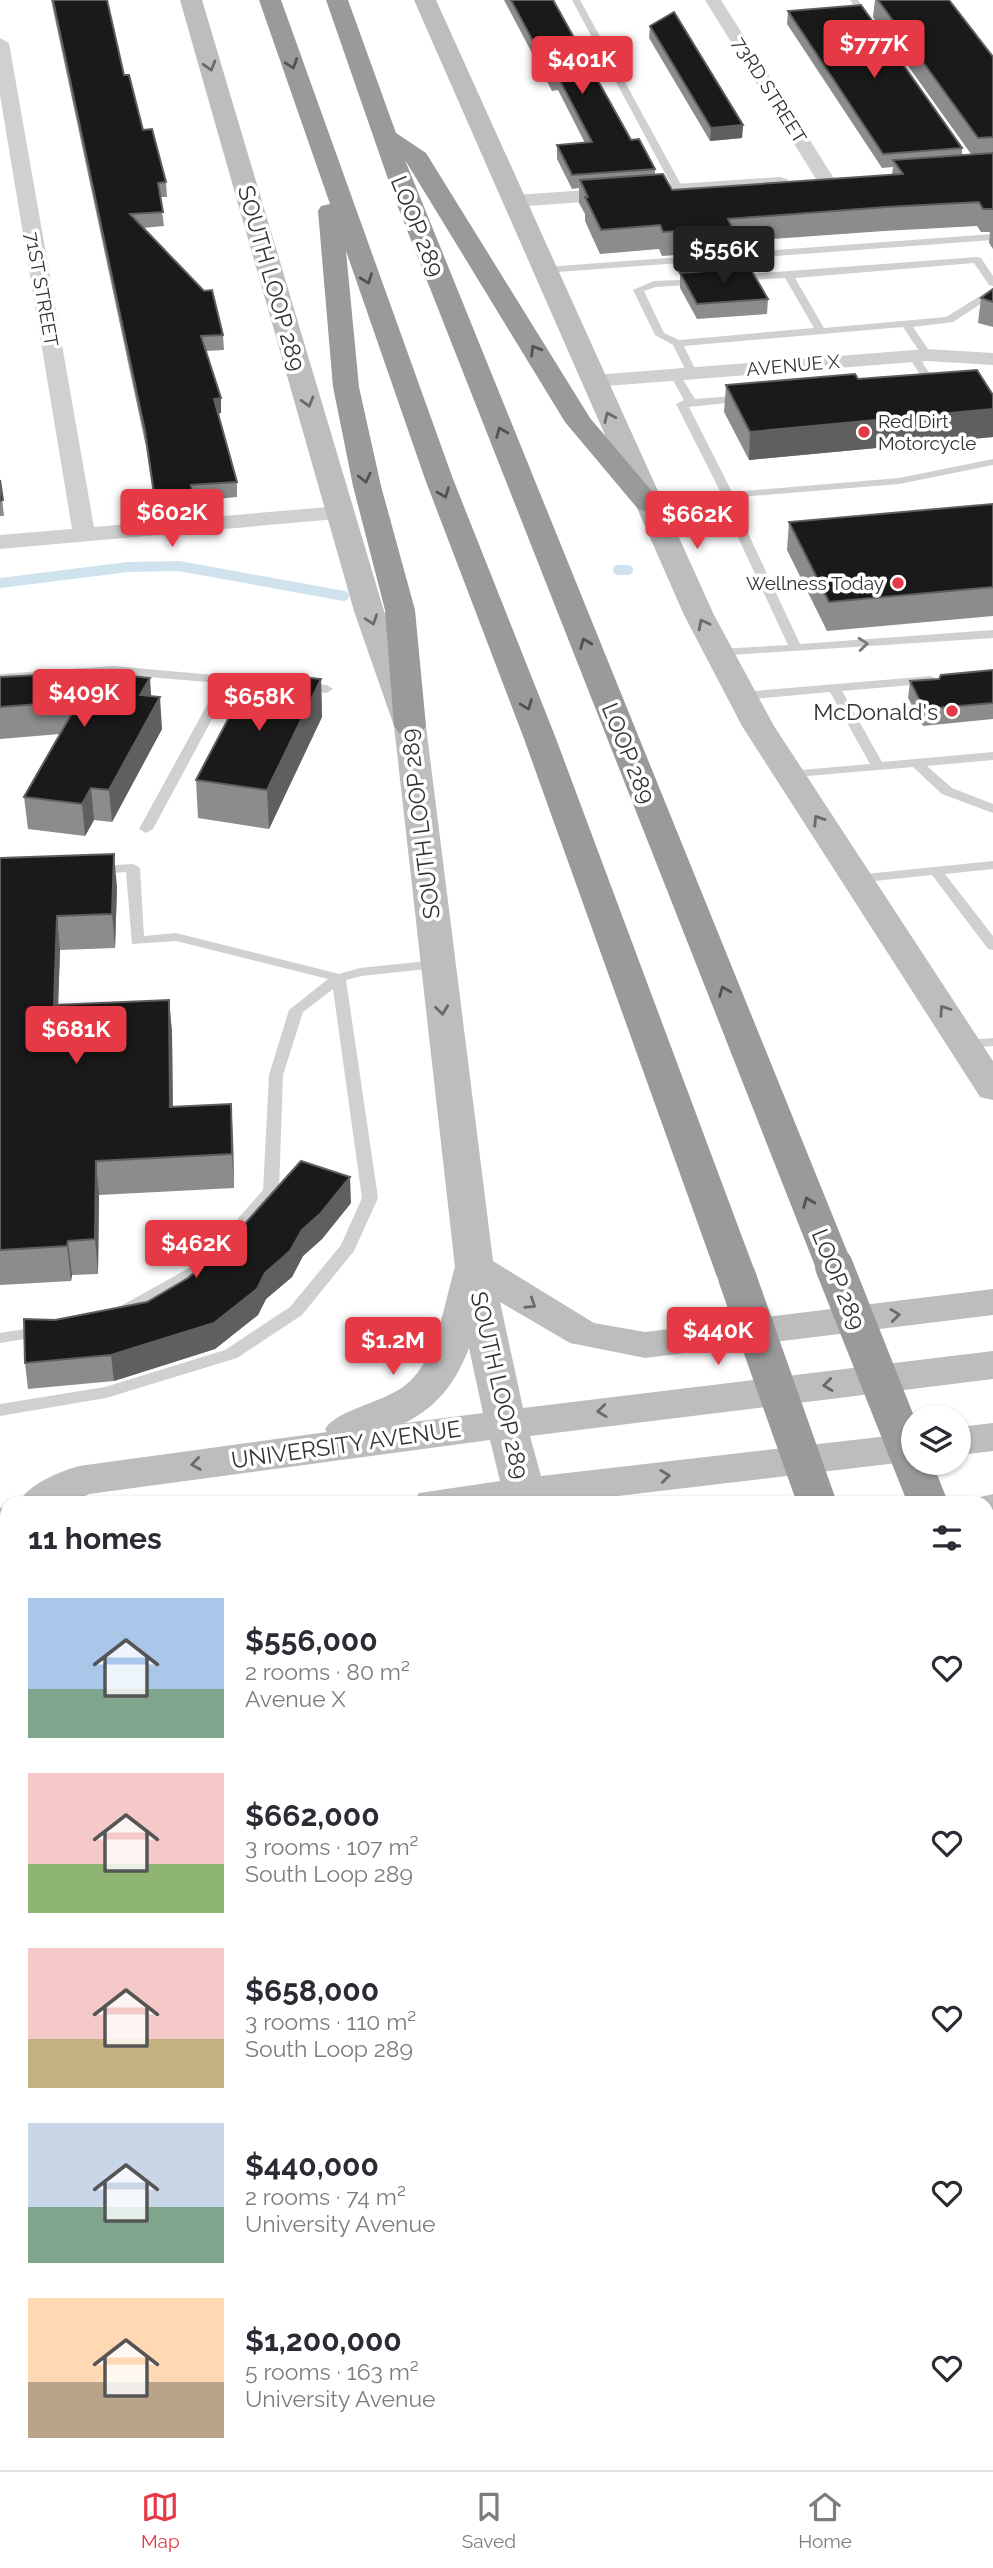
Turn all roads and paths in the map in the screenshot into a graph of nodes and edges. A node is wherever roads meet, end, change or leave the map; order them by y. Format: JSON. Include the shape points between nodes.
{"nodes":[{"id":1,"x":191,"y":0,"type":"edge"},
{"id":2,"x":270,"y":0,"type":"edge"},
{"id":3,"x":337,"y":0,"type":"edge"},
{"id":4,"x":425,"y":0,"type":"edge"},
{"id":5,"x":576,"y":0,"type":"edge"},
{"id":6,"x":713,"y":0,"type":"edge"},
{"id":7,"x":854,"y":0,"type":"edge"},
{"id":8,"x":878,"y":34,"type":"edge"},
{"id":9,"x":0,"y":43,"type":"edge"},
{"id":10,"x":382,"y":135,"type":"junction"},
{"id":11,"x":328,"y":167,"type":"junction"},
{"id":12,"x":679,"y":190,"type":"junction"},
{"id":13,"x":515,"y":201,"type":"junction"},
{"id":14,"x":993,"y":237,"type":"edge"},
{"id":15,"x":545,"y":270,"type":"junction"},
{"id":16,"x":788,"y":275,"type":"junction"},
{"id":17,"x":721,"y":279,"type":"edge"},
{"id":18,"x":708,"y":280,"type":"edge"},
{"id":19,"x":993,"y":283,"type":"edge"},
{"id":20,"x":993,"y":291,"type":"edge"},
{"id":21,"x":906,"y":324,"type":"junction"},
{"id":22,"x":821,"y":331,"type":"junction"},
{"id":23,"x":677,"y":343,"type":"junction"},
{"id":24,"x":920,"y":355,"type":"junction"},
{"id":25,"x":993,"y":359,"type":"edge"},
{"id":26,"x":683,"y":374,"type":"junction"},
{"id":27,"x":594,"y":381,"type":"junction"},
{"id":28,"x":917,"y":383,"type":"edge"},
{"id":29,"x":758,"y":397,"type":"edge"},
{"id":30,"x":691,"y":403,"type":"junction"},
{"id":31,"x":993,"y":463,"type":"edge"},
{"id":32,"x":729,"y":496,"type":"junction"},
{"id":33,"x":648,"y":503,"type":"junction"},
{"id":34,"x":340,"y":513,"type":"junction"},
{"id":35,"x":742,"y":533,"type":"dead end"},
{"id":36,"x":84,"y":534,"type":"junction"},
{"id":37,"x":0,"y":542,"type":"edge"},
{"id":38,"x":993,"y":634,"type":"edge"},
{"id":39,"x":795,"y":647,"type":"junction"},
{"id":40,"x":719,"y":653,"type":"junction"},
{"id":41,"x":0,"y":678,"type":"edge"},
{"id":42,"x":227,"y":680,"type":"junction"},
{"id":43,"x":940,"y":684,"type":"edge"},
{"id":44,"x":327,"y":689,"type":"dead end"},
{"id":45,"x":834,"y":689,"type":"junction"},
{"id":46,"x":742,"y":696,"type":"junction"},
{"id":47,"x":410,"y":726,"type":"junction"},
{"id":48,"x":993,"y":756,"type":"edge"},
{"id":49,"x":915,"y":762,"type":"junction"},
{"id":50,"x":877,"y":765,"type":"junction"},
{"id":51,"x":789,"y":775,"type":"junction"},
{"id":52,"x":993,"y":809,"type":"edge"},
{"id":53,"x":146,"y":829,"type":"dead end"},
{"id":54,"x":993,"y":865,"type":"edge"},
{"id":55,"x":935,"y":870,"type":"junction"},
{"id":56,"x":80,"y":871,"type":"edge"},
{"id":57,"x":856,"y":879,"type":"junction"},
{"id":58,"x":993,"y":946,"type":"edge"},
{"id":59,"x":437,"y":964,"type":"junction"},
{"id":60,"x":339,"y":978,"type":"junction"},
{"id":61,"x":980,"y":1043,"type":"edge"},
{"id":62,"x":993,"y":1088,"type":"edge"},
{"id":63,"x":474,"y":1267,"type":"junction"},
{"id":64,"x":993,"y":1302,"type":"edge"},
{"id":65,"x":108,"y":1316,"type":"edge"},
{"id":66,"x":58,"y":1328,"type":"edge"},
{"id":67,"x":0,"y":1338,"type":"edge"},
{"id":68,"x":993,"y":1365,"type":"edge"},
{"id":69,"x":0,"y":1410,"type":"edge"},
{"id":70,"x":506,"y":1423,"type":"junction"},
{"id":71,"x":993,"y":1437,"type":"edge"},
{"id":72,"x":971,"y":1440,"type":"edge"},
{"id":73,"x":901,"y":1449,"type":"edge"},
{"id":74,"x":280,"y":1452,"type":"junction"},
{"id":75,"x":52,"y":1496,"type":"edge"},
{"id":76,"x":525,"y":1496,"type":"edge"},
{"id":77,"x":541,"y":1496,"type":"edge"},
{"id":78,"x":815,"y":1496,"type":"edge"},
{"id":79,"x":925,"y":1496,"type":"edge"}],
"edges":[{"from":1,"to":34,"type":"main road","name":"SOUTH LOOP 289","one_way":true},
{"from":2,"to":11,"type":"highway","one_way":true},
{"from":3,"to":10,"type":"highway","name":"LOOP 289"},
{"from":4,"to":13,"type":"main road"},
{"from":5,"to":12,"type":"lane"},
{"from":6,"to":12,"type":"street","name":"73RD STREET","via":[[833,179]]},
{"from":7,"to":8,"type":"lane"},
{"from":9,"to":36,"type":"street","name":"71ST STREET"},
{"from":33,"to":10,"type":"highway","one_way":true,"via":[[579,422],[418,158]]},
{"from":79,"to":10,"type":"highway","name":"LOOP 289","one_way":true,"bridge":true},
{"from":11,"to":47,"type":"highway","one_way":true,"via":[[346,387],[400,610]]},
{"from":11,"to":78,"type":"highway","one_way":true,"bridge":true},
{"from":12,"to":13,"type":"street"},
{"from":13,"to":15,"type":"main road"},
{"from":14,"to":15,"type":"lane"},
{"from":15,"to":27,"type":"main road"},
{"from":16,"to":17,"type":"lane"},
{"from":16,"to":19,"type":"lane","via":[[977,260]]},
{"from":16,"to":22,"type":"lane"},
{"from":18,"to":23,"type":"lane","via":[[654,284],[638,290],[660,335]]},
{"from":20,"to":21,"type":"lane","via":[[949,320]]},
{"from":21,"to":22,"type":"lane"},
{"from":21,"to":24,"type":"lane"},
{"from":22,"to":23,"type":"lane"},
{"from":23,"to":26,"type":"lane"},
{"from":24,"to":25,"type":"street","name":"AVENUE X"},
{"from":24,"to":26,"type":"street","name":"AVENUE X"},
{"from":24,"to":28,"type":"lane","via":[[936,382]]},
{"from":26,"to":27,"type":"street","name":"AVENUE X"},
{"from":26,"to":30,"type":"lane"},
{"from":33,"to":27,"type":"main road","one_way":true},
{"from":29,"to":30,"type":"lane"},
{"from":30,"to":32,"type":"lane","via":[[682,404]]},
{"from":31,"to":32,"type":"lane","via":[[900,481]]},
{"from":32,"to":33,"type":"lane"},
{"from":40,"to":33,"type":"main road","one_way":true},
{"from":34,"to":36,"type":"street"},
{"from":34,"to":47,"type":"main road","name":"SOUTH LOOP 289","one_way":true},
{"from":35,"to":39,"type":"lane"},
{"from":36,"to":37,"type":"street"},
{"from":39,"to":38,"type":"lane","one_way":true},
{"from":39,"to":40,"type":"lane"},
{"from":40,"to":46,"type":"main road"},
{"from":41,"to":42,"type":"lane","via":[[113,670]]},
{"from":42,"to":44,"type":"lane"},
{"from":42,"to":53,"type":"lane"},
{"from":43,"to":45,"type":"lane","via":[[884,693]]},
{"from":45,"to":46,"type":"lane"},
{"from":45,"to":50,"type":"lane"},
{"from":46,"to":51,"type":"main road"},
{"from":47,"to":59,"type":"main road","name":"SOUTH LOOP 289"},
{"from":48,"to":49,"type":"lane"},
{"from":49,"to":50,"type":"lane"},
{"from":49,"to":52,"type":"lane","via":[[947,791]]},
{"from":50,"to":51,"type":"lane"},
{"from":57,"to":51,"type":"main road","one_way":true},
{"from":54,"to":55,"type":"lane"},
{"from":55,"to":57,"type":"lane"},
{"from":55,"to":58,"type":"lane"},
{"from":56,"to":60,"type":"lane","via":[[133,868],[137,940],[176,937]]},
{"from":61,"to":57,"type":"main road","one_way":true},
{"from":59,"to":60,"type":"lane"},
{"from":59,"to":63,"type":"main road","name":"SOUTH LOOP 289","one_way":true},
{"from":60,"to":65,"type":"lane","via":[[296,1010],[276,1075],[271,1191],[206,1266]]},
{"from":60,"to":69,"type":"lane","via":[[370,1198],[348,1247],[296,1311],[231,1354],[106,1392]]},
{"from":61,"to":62,"type":"main road"},
{"from":63,"to":64,"type":"main road","one_way":true,"via":[[584,1334],[645,1345]]},
{"from":63,"to":70,"type":"main road","name":"SOUTH LOOP 289"},
{"from":63,"to":74,"type":"main road","via":[[450,1345],[432,1384],[408,1405]]},
{"from":66,"to":67,"type":"lane"},
{"from":68,"to":70,"type":"main road","name":"UNIVERSITY AVENUE","one_way":true},
{"from":70,"to":74,"type":"main road","name":"UNIVERSITY AVENUE"},
{"from":70,"to":76,"type":"main road","name":"SOUTH LOOP 289"},
{"from":71,"to":72,"type":"main road"},
{"from":77,"to":73,"type":"main road","one_way":true},
{"from":74,"to":75,"type":"main road","name":"UNIVERSITY AVENUE","one_way":true,"via":[[79,1481]]}]}
